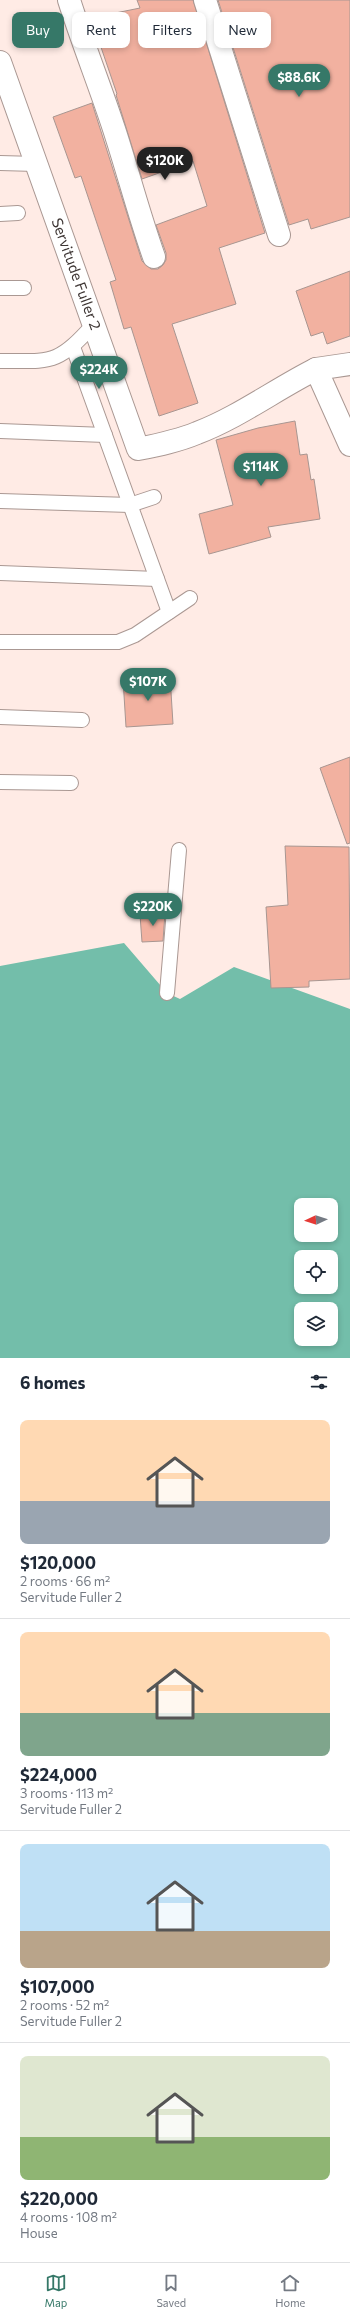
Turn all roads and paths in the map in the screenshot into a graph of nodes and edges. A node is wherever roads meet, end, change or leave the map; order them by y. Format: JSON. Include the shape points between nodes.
{"nodes":[{"id":1,"x":69,"y":0,"type":"edge"},
{"id":2,"x":204,"y":0,"type":"edge"},
{"id":3,"x":2,"y":78,"type":"edge"},
{"id":4,"x":0,"y":164,"type":"edge"},
{"id":5,"x":36,"y":164,"type":"junction"},
{"id":6,"x":0,"y":214,"type":"edge"},
{"id":7,"x":18,"y":214,"type":"dead end"},
{"id":8,"x":279,"y":235,"type":"dead end"},
{"id":9,"x":154,"y":257,"type":"dead end"},
{"id":10,"x":0,"y":288,"type":"edge"},
{"id":11,"x":24,"y":288,"type":"dead end"},
{"id":12,"x":94,"y":324,"type":"junction"},
{"id":13,"x":73,"y":347,"type":"junction"},
{"id":14,"x":0,"y":361,"type":"edge"},
{"id":15,"x":350,"y":364,"type":"edge"},
{"id":16,"x":316,"y":369,"type":"junction"},
{"id":17,"x":0,"y":431,"type":"edge"},
{"id":18,"x":105,"y":436,"type":"junction"},
{"id":19,"x":350,"y":445,"type":"edge"},
{"id":20,"x":154,"y":497,"type":"dead end"},
{"id":21,"x":0,"y":501,"type":"edge"},
{"id":22,"x":130,"y":505,"type":"junction"},
{"id":23,"x":0,"y":573,"type":"edge"},
{"id":24,"x":157,"y":579,"type":"junction"},
{"id":25,"x":190,"y":598,"type":"dead end"},
{"id":26,"x":169,"y":612,"type":"junction"},
{"id":27,"x":0,"y":642,"type":"edge"},
{"id":28,"x":0,"y":717,"type":"edge"},
{"id":29,"x":82,"y":720,"type":"dead end"},
{"id":30,"x":0,"y":782,"type":"edge"},
{"id":31,"x":71,"y":783,"type":"dead end"},
{"id":32,"x":178,"y":850,"type":"dead end"},
{"id":33,"x":167,"y":993,"type":"dead end"}],
"edges":[{"from":1,"to":9,"type":"street","via":[[114,129]]},
{"from":2,"to":8,"type":"street"},
{"from":3,"to":5,"type":"street","name":"Servitude Fuller 2"},
{"from":4,"to":5,"type":"lane"},
{"from":5,"to":12,"type":"street","name":"Servitude Fuller 2"},
{"from":6,"to":7,"type":"lane"},
{"from":10,"to":11,"type":"lane"},
{"from":12,"to":13,"type":"lane"},
{"from":12,"to":16,"type":"street","name":"Servitude Fuller 2","via":[[138,449],[169,443],[198,433],[236,415],[284,385]]},
{"from":13,"to":14,"type":"lane","via":[[55,359],[46,361]]},
{"from":13,"to":18,"type":"lane"},
{"from":15,"to":16,"type":"street"},
{"from":16,"to":19,"type":"street"},
{"from":17,"to":18,"type":"lane"},
{"from":18,"to":22,"type":"lane"},
{"from":20,"to":22,"type":"lane"},
{"from":21,"to":22,"type":"lane"},
{"from":22,"to":24,"type":"lane"},
{"from":23,"to":24,"type":"lane"},
{"from":24,"to":26,"type":"lane"},
{"from":25,"to":26,"type":"lane"},
{"from":26,"to":27,"type":"lane","via":[[134,635],[118,642]]},
{"from":28,"to":29,"type":"lane"},
{"from":30,"to":31,"type":"lane"},
{"from":32,"to":33,"type":"lane"}]}
